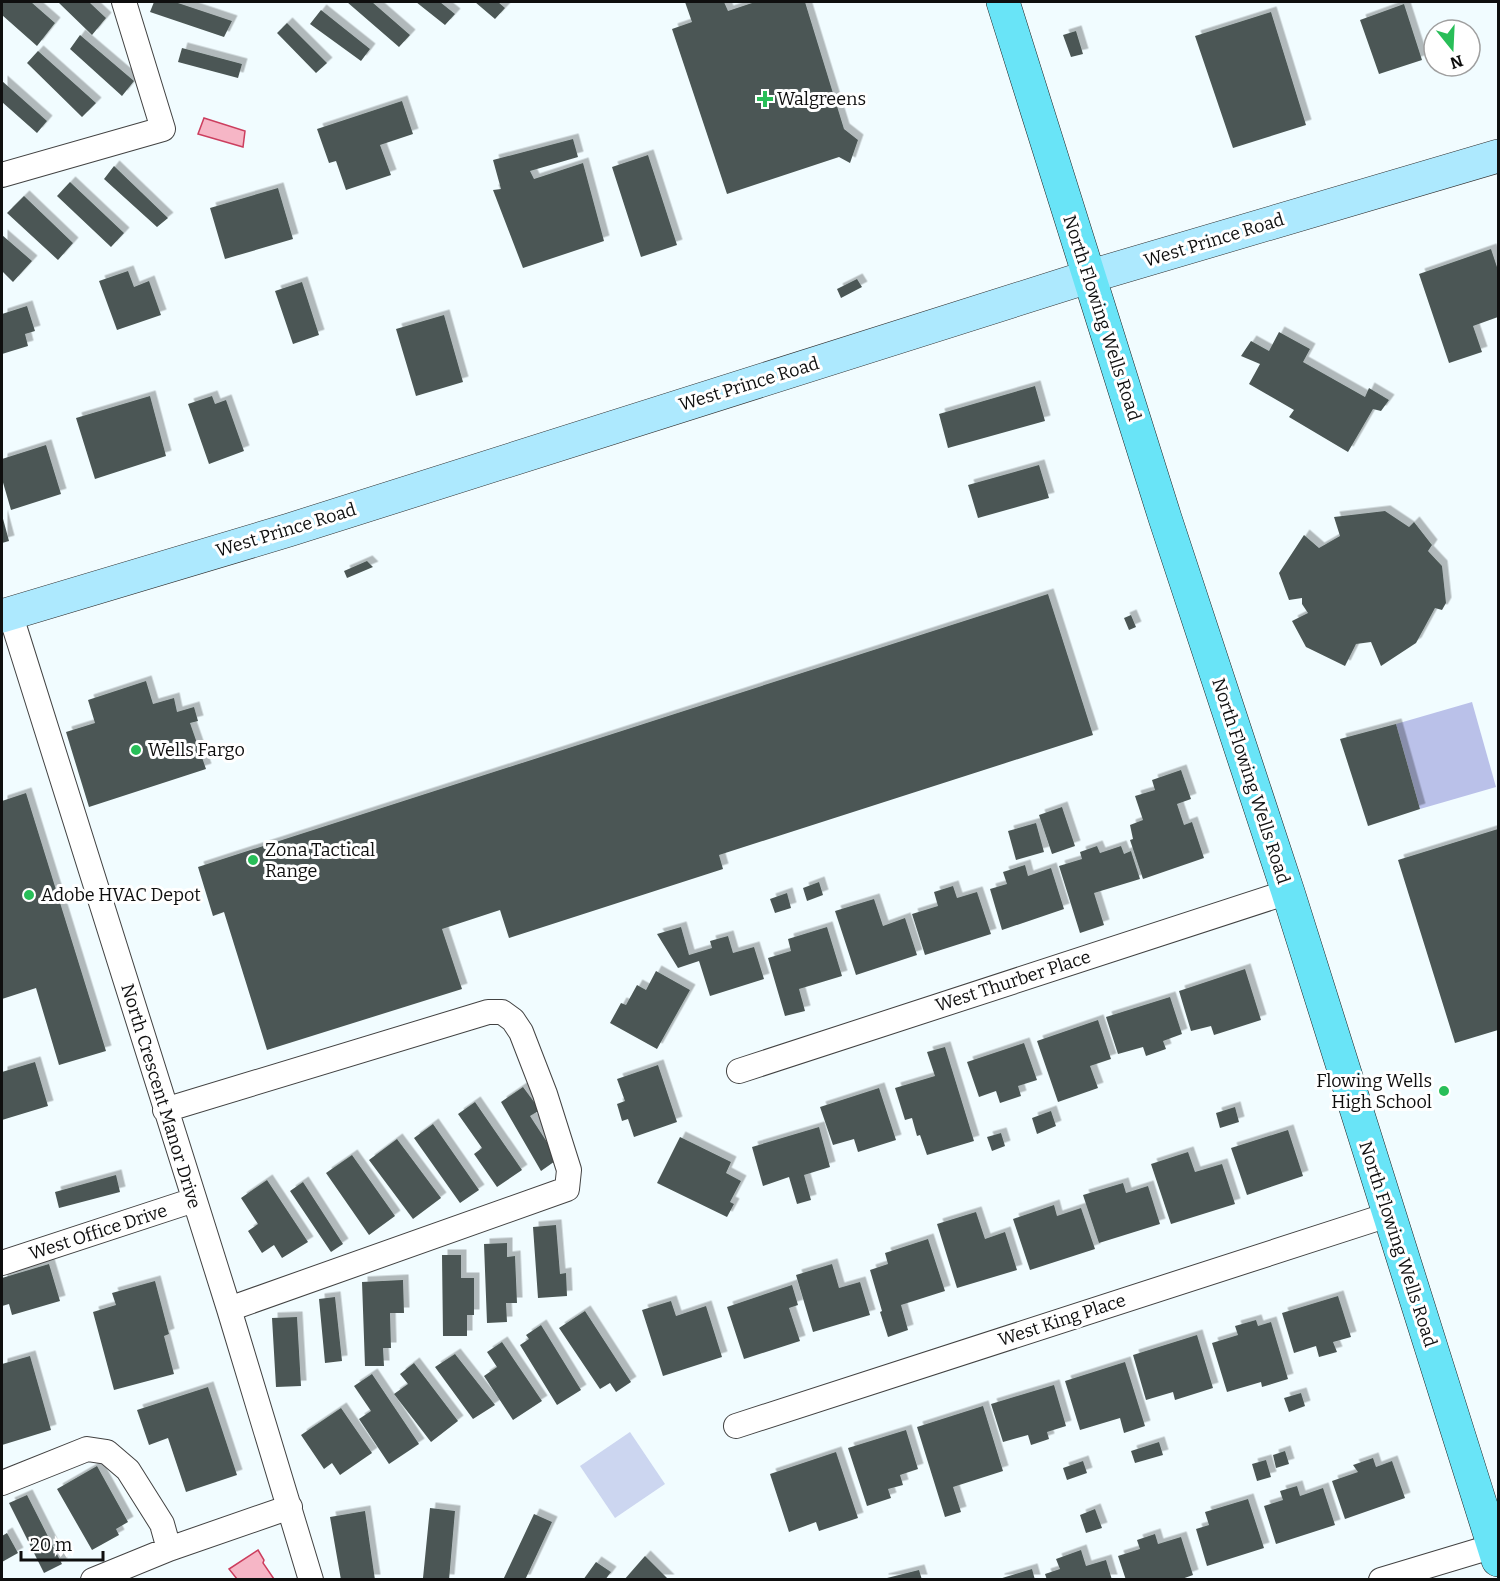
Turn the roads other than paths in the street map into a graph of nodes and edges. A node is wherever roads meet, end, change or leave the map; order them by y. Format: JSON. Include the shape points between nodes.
{"nodes":[{"id":1,"x":124,"y":2,"type":"edge"},
{"id":2,"x":1003,"y":2,"type":"edge"},
{"id":3,"x":1498,"y":156,"type":"edge"},
{"id":4,"x":2,"y":175,"type":"edge"},
{"id":5,"x":1090,"y":276,"type":"junction"},
{"id":6,"x":6,"y":615,"type":"edge"},
{"id":7,"x":1288,"y":892,"type":"junction"},
{"id":8,"x":739,"y":1071,"type":"dead end"},
{"id":9,"x":165,"y":1110,"type":"junction"},
{"id":10,"x":194,"y":1200,"type":"junction"},
{"id":11,"x":1388,"y":1215,"type":"junction"},
{"id":12,"x":2,"y":1263,"type":"edge"},
{"id":13,"x":229,"y":1309,"type":"junction"},
{"id":14,"x":736,"y":1426,"type":"dead end"},
{"id":15,"x":2,"y":1483,"type":"edge"},
{"id":16,"x":290,"y":1507,"type":"junction"},
{"id":17,"x":169,"y":1550,"type":"junction"},
{"id":18,"x":1496,"y":1553,"type":"edge"},
{"id":19,"x":93,"y":1580,"type":"edge"},
{"id":20,"x":311,"y":1580,"type":"edge"},
{"id":21,"x":1381,"y":1580,"type":"edge"}],
"edges":[{"from":1,"to":4,"type":"street","via":[[163,129]]},
{"from":2,"to":5,"type":"main road","name":"North Flowing Wells Road"},
{"from":3,"to":5,"type":"main road","name":"West Prince Road"},
{"from":5,"to":6,"type":"main road","name":"West Prince Road","via":[[288,530]]},
{"from":5,"to":7,"type":"main road","name":"North Flowing Wells Road"},
{"from":6,"to":9,"type":"street","name":"North Crescent Manor Drive"},
{"from":7,"to":8,"type":"street","name":"West Thurber Place"},
{"from":7,"to":11,"type":"main road","name":"North Flowing Wells Road"},
{"from":9,"to":10,"type":"street","name":"North Crescent Manor Drive"},
{"from":9,"to":13,"type":"street","via":[[488,1012],[502,1012],[513,1020],[545,1094],[569,1170],[567,1189]]},
{"from":10,"to":12,"type":"street","name":"West Office Drive"},
{"from":10,"to":13,"type":"street","name":"North Crescent Manor Drive"},
{"from":11,"to":14,"type":"street","name":"West King Place"},
{"from":11,"to":18,"type":"main road","name":"North Flowing Wells Road"},
{"from":13,"to":16,"type":"street","name":"North Crescent Manor Drive"},
{"from":15,"to":17,"type":"street","via":[[87,1449],[107,1452],[128,1470],[162,1524]]},
{"from":16,"to":17,"type":"street"},
{"from":16,"to":20,"type":"street","name":"North Crescent Manor Drive"},
{"from":17,"to":19,"type":"street"},
{"from":18,"to":21,"type":"street"}]}
